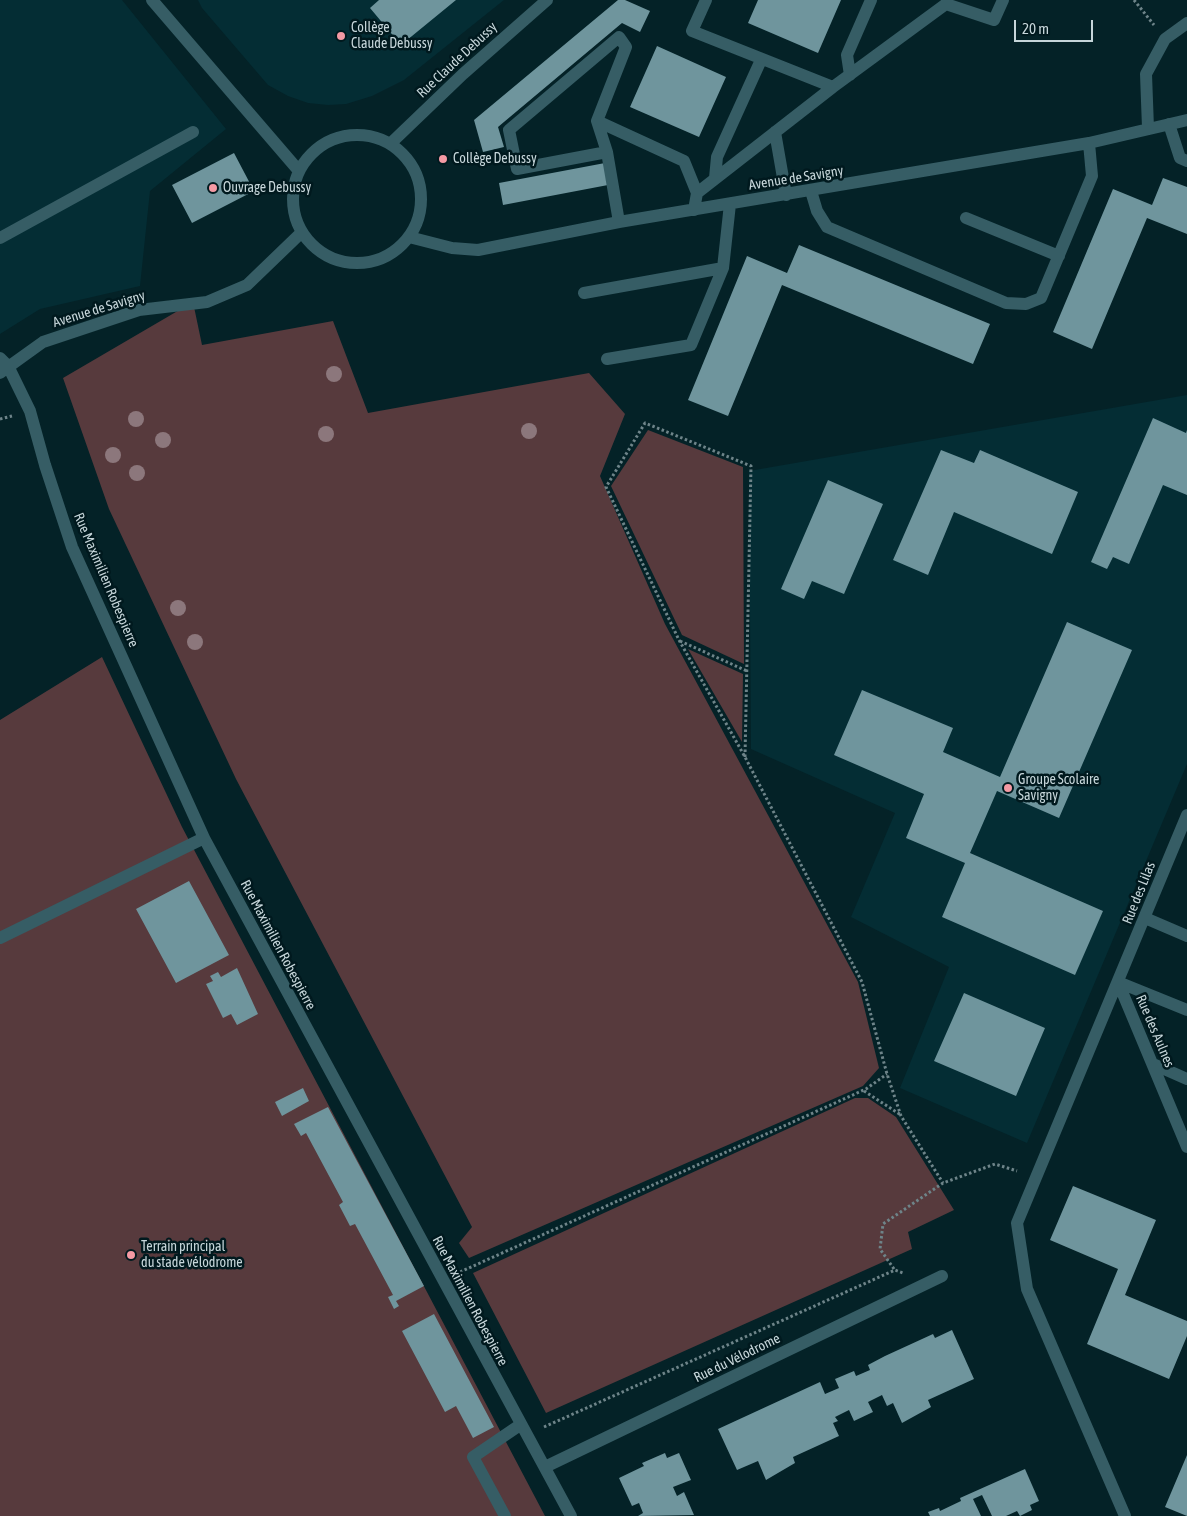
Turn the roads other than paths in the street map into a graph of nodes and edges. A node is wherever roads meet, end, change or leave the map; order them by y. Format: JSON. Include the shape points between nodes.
{"nodes":[{"id":1,"x":152,"y":0,"type":"edge"},
{"id":2,"x":547,"y":0,"type":"edge"},
{"id":3,"x":706,"y":0,"type":"edge"},
{"id":4,"x":871,"y":0,"type":"edge"},
{"id":5,"x":1003,"y":0,"type":"edge"},
{"id":6,"x":945,"y":1,"type":"edge"},
{"id":7,"x":1187,"y":23,"type":"edge"},
{"id":8,"x":761,"y":60,"type":"junction"},
{"id":9,"x":850,"y":75,"type":"junction"},
{"id":10,"x":833,"y":87,"type":"junction"},
{"id":11,"x":1187,"y":120,"type":"edge"},
{"id":12,"x":597,"y":121,"type":"junction"},
{"id":13,"x":1169,"y":124,"type":"junction"},
{"id":14,"x":1148,"y":128,"type":"junction"},
{"id":15,"x":194,"y":132,"type":"dead end"},
{"id":16,"x":775,"y":132,"type":"junction"},
{"id":17,"x":1089,"y":142,"type":"junction"},
{"id":18,"x":390,"y":144,"type":"junction"},
{"id":19,"x":607,"y":152,"type":"junction"},
{"id":20,"x":1187,"y":161,"type":"edge"},
{"id":21,"x":299,"y":171,"type":"junction"},
{"id":22,"x":715,"y":178,"type":"junction"},
{"id":23,"x":811,"y":191,"type":"junction"},
{"id":24,"x":696,"y":193,"type":"junction"},
{"id":25,"x":786,"y":195,"type":"junction"},
{"id":26,"x":730,"y":204,"type":"junction"},
{"id":27,"x":694,"y":210,"type":"junction"},
{"id":28,"x":966,"y":218,"type":"dead end"},
{"id":29,"x":619,"y":222,"type":"junction"},
{"id":30,"x":302,"y":232,"type":"junction"},
{"id":31,"x":409,"y":237,"type":"junction"},
{"id":32,"x":0,"y":238,"type":"edge"},
{"id":33,"x":1059,"y":256,"type":"junction"},
{"id":34,"x":722,"y":268,"type":"junction"},
{"id":35,"x":584,"y":293,"type":"dead end"},
{"id":36,"x":606,"y":359,"type":"dead end"},
{"id":37,"x":2,"y":366,"type":"edge"},
{"id":38,"x":1187,"y":815,"type":"edge"},
{"id":39,"x":204,"y":838,"type":"junction"},
{"id":40,"x":1144,"y":918,"type":"junction"},
{"id":41,"x":1187,"y":936,"type":"edge"},
{"id":42,"x":0,"y":938,"type":"edge"},
{"id":43,"x":1118,"y":982,"type":"junction"},
{"id":44,"x":1187,"y":1010,"type":"edge"},
{"id":45,"x":1153,"y":1064,"type":"junction"},
{"id":46,"x":1187,"y":1079,"type":"edge"},
{"id":47,"x":1187,"y":1147,"type":"edge"},
{"id":48,"x":942,"y":1276,"type":"dead end"},
{"id":49,"x":524,"y":1430,"type":"junction"},
{"id":50,"x":546,"y":1467,"type":"junction"},
{"id":51,"x":505,"y":1516,"type":"edge"},
{"id":52,"x":571,"y":1516,"type":"edge"},
{"id":53,"x":1125,"y":1516,"type":"edge"}],
"edges":[{"from":1,"to":21,"type":"street"},
{"from":2,"to":18,"type":"street","name":"Rue Claude Debussy"},
{"from":3,"to":8,"type":"street","via":[[692,31]]},
{"from":4,"to":9,"type":"street","via":[[847,56]]},
{"from":5,"to":6,"type":"street","via":[[994,20]]},
{"from":6,"to":9,"type":"street"},
{"from":7,"to":14,"type":"street","via":[[1166,39],[1146,74]]},
{"from":8,"to":10,"type":"street"},
{"from":8,"to":22,"type":"street","via":[[717,157]]},
{"from":9,"to":10,"type":"street"},
{"from":10,"to":16,"type":"street"},
{"from":11,"to":13,"type":"street","name":"Avenue de Savigny"},
{"from":12,"to":19,"type":"street"},
{"from":12,"to":19,"type":"street","via":[[626,46],[619,37],[509,130],[518,169]]},
{"from":12,"to":24,"type":"street","via":[[684,161]]},
{"from":13,"to":14,"type":"street","name":"Avenue de Savigny"},
{"from":13,"to":20,"type":"street","via":[[1180,158]]},
{"from":14,"to":17,"type":"street","name":"Avenue de Savigny"},
{"from":15,"to":32,"type":"street"},
{"from":16,"to":22,"type":"street"},
{"from":16,"to":25,"type":"street"},
{"from":17,"to":23,"type":"street","name":"Avenue de Savigny"},
{"from":17,"to":33,"type":"street","via":[[1092,176]]},
{"from":18,"to":21,"type":"street","via":[[370,136],[349,135],[335,139],[311,154]]},
{"from":18,"to":31,"type":"street","via":[[406,158],[417,176],[421,197]]},
{"from":19,"to":29,"type":"street"},
{"from":21,"to":30,"type":"street","via":[[293,191],[294,212]]},
{"from":22,"to":24,"type":"street"},
{"from":23,"to":25,"type":"street","name":"Avenue de Savigny"},
{"from":23,"to":33,"type":"street","via":[[816,211],[827,227],[1006,303],[1026,304],[1041,298]]},
{"from":24,"to":27,"type":"street"},
{"from":25,"to":26,"type":"street","name":"Avenue de Savigny"},
{"from":26,"to":27,"type":"street","name":"Avenue de Savigny"},
{"from":26,"to":34,"type":"street"},
{"from":27,"to":29,"type":"street","name":"Avenue de Savigny"},
{"from":28,"to":33,"type":"street"},
{"from":29,"to":31,"type":"street","name":"Avenue de Savigny","via":[[478,250],[452,248]]},
{"from":30,"to":31,"type":"street","via":[[315,248],[334,258],[354,263],[374,260],[394,251]]},
{"from":30,"to":37,"type":"street","name":"Avenue de Savigny","via":[[247,285],[207,302],[139,310],[43,342]]},
{"from":34,"to":35,"type":"street"},
{"from":34,"to":36,"type":"street","via":[[691,345]]},
{"from":37,"to":39,"type":"street","name":"Rue Maximilien Robespierre","via":[[30,411],[72,547]]},
{"from":38,"to":40,"type":"street","name":"Rue des Lilas"},
{"from":39,"to":42,"type":"street"},
{"from":39,"to":49,"type":"street","name":"Rue Maximilien Robespierre"},
{"from":40,"to":41,"type":"street"},
{"from":40,"to":43,"type":"street","name":"Rue des Lilas"},
{"from":43,"to":44,"type":"street"},
{"from":43,"to":45,"type":"street","name":"Rue des Aulnes"},
{"from":43,"to":53,"type":"street","name":"Rue des Lilas","via":[[1018,1223],[1027,1289]]},
{"from":45,"to":46,"type":"street"},
{"from":45,"to":47,"type":"street","name":"Rue des Aulnes"},
{"from":48,"to":50,"type":"street","name":"Rue du Vélodrome"},
{"from":49,"to":50,"type":"street","name":"Rue Maximilien Robespierre"},
{"from":49,"to":51,"type":"street","via":[[473,1457]]},
{"from":50,"to":52,"type":"street","name":"Rue Maximilien Robespierre"}]}
